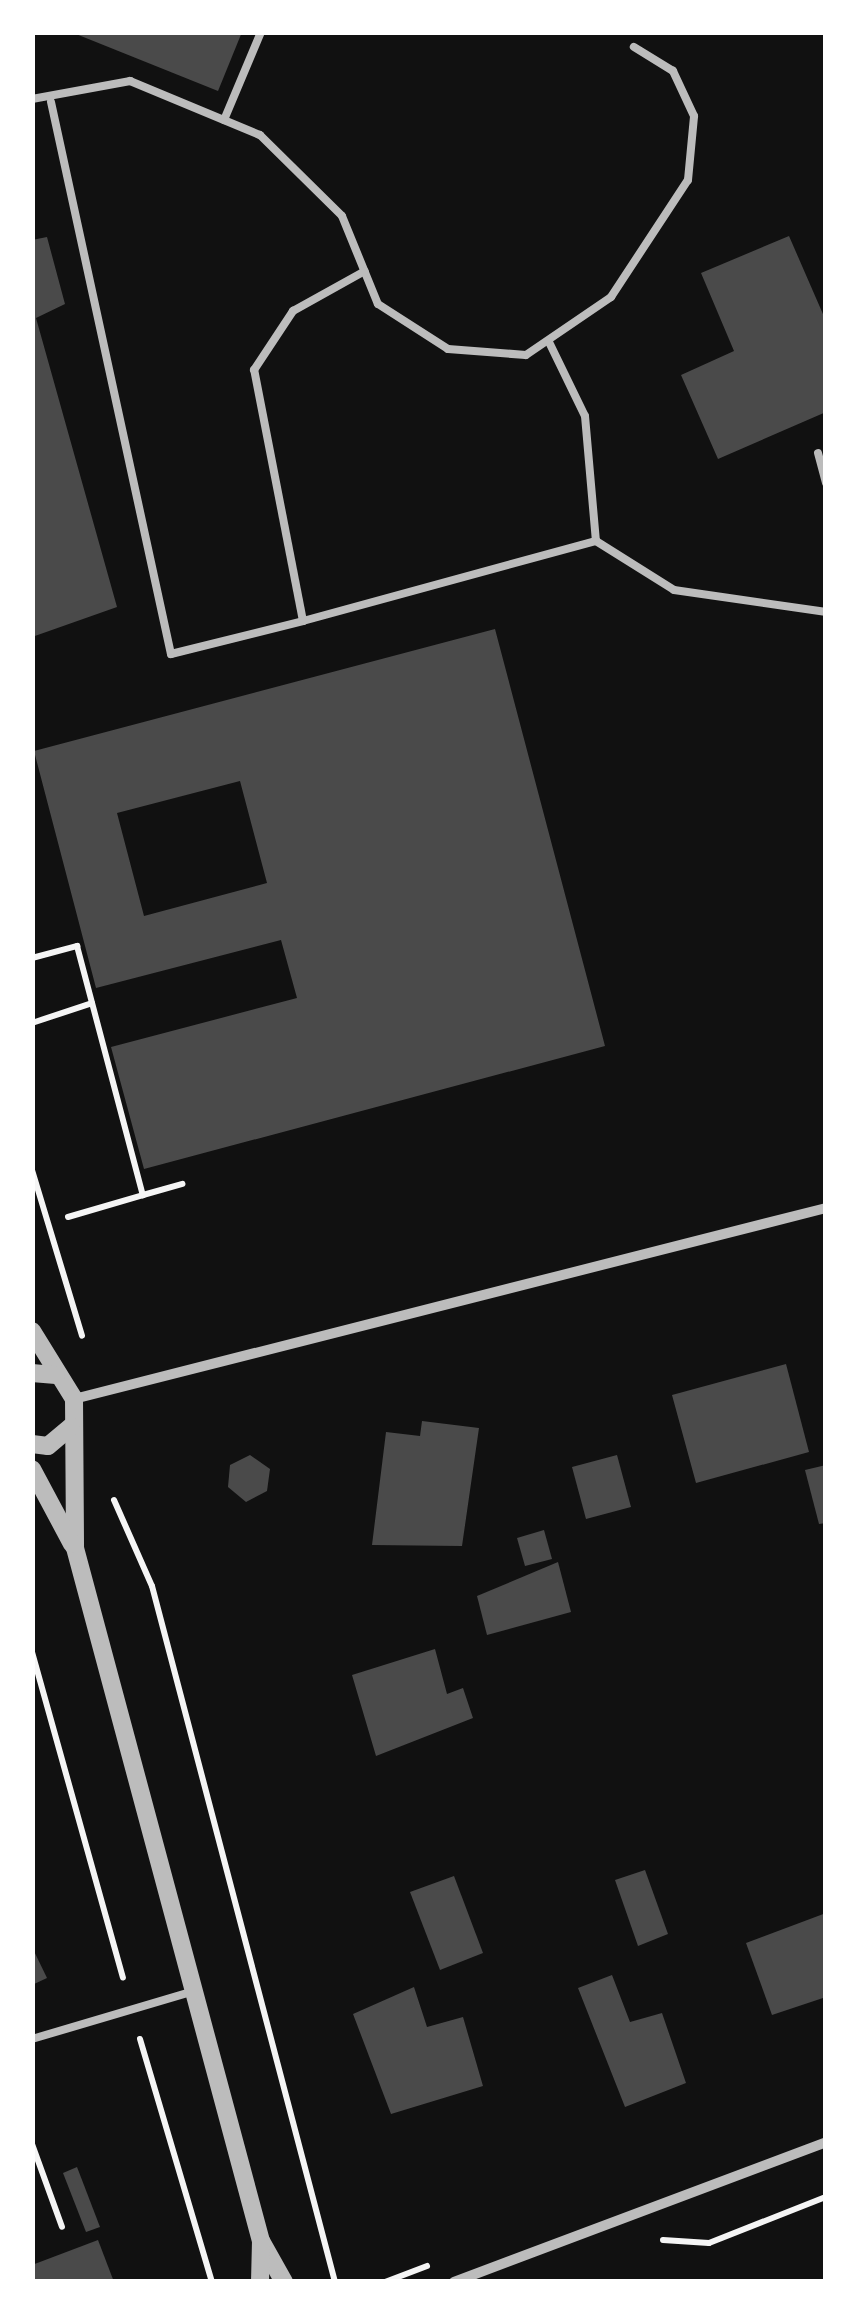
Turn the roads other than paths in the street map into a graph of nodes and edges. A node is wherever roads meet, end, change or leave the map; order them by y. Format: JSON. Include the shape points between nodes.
{"nodes":[{"id":1,"x":261,"y":32,"type":"edge"},
{"id":2,"x":634,"y":47,"type":"dead end"},
{"id":3,"x":32,"y":99,"type":"edge"},
{"id":4,"x":51,"y":102,"type":"junction"},
{"id":5,"x":224,"y":120,"type":"junction"},
{"id":6,"x":365,"y":271,"type":"junction"},
{"id":7,"x":549,"y":342,"type":"junction"},
{"id":8,"x":818,"y":453,"type":"dead end"},
{"id":9,"x":826,"y":483,"type":"edge"},
{"id":10,"x":596,"y":541,"type":"junction"},
{"id":11,"x":826,"y":612,"type":"edge"},
{"id":12,"x":303,"y":621,"type":"junction"},
{"id":13,"x":826,"y":1208,"type":"edge"},
{"id":14,"x":32,"y":1331,"type":"edge"},
{"id":15,"x":32,"y":1373,"type":"edge"},
{"id":16,"x":56,"y":1375,"type":"junction"},
{"id":17,"x":74,"y":1399,"type":"junction"},
{"id":18,"x":71,"y":1427,"type":"junction"},
{"id":19,"x":32,"y":1444,"type":"edge"},
{"id":20,"x":33,"y":1471,"type":"edge"},
{"id":21,"x":74,"y":1548,"type":"junction"},
{"id":22,"x":193,"y":1992,"type":"junction"},
{"id":23,"x":32,"y":2039,"type":"edge"},
{"id":24,"x":826,"y":2142,"type":"edge"},
{"id":25,"x":261,"y":2241,"type":"junction"},
{"id":26,"x":260,"y":2282,"type":"edge"},
{"id":27,"x":284,"y":2282,"type":"edge"},
{"id":28,"x":454,"y":2282,"type":"edge"}],
"edges":[{"from":1,"to":5,"type":"lane"},
{"from":2,"to":7,"type":"lane","via":[[673,71],[694,116],[688,180],[612,297]]},
{"from":3,"to":4,"type":"lane"},
{"from":4,"to":5,"type":"lane","via":[[130,82]]},
{"from":4,"to":12,"type":"lane","via":[[171,654]]},
{"from":5,"to":6,"type":"lane","via":[[260,135],[342,216]]},
{"from":6,"to":7,"type":"lane","via":[[378,304],[448,349],[526,355]]},
{"from":6,"to":12,"type":"lane","via":[[294,311],[254,370]]},
{"from":7,"to":10,"type":"lane","via":[[585,416]]},
{"from":8,"to":9,"type":"lane"},
{"from":10,"to":11,"type":"lane","via":[[674,590]]},
{"from":10,"to":12,"type":"lane"},
{"from":13,"to":17,"type":"street"},
{"from":14,"to":16,"type":"street"},
{"from":15,"to":16,"type":"street"},
{"from":16,"to":17,"type":"street"},
{"from":17,"to":18,"type":"street"},
{"from":18,"to":19,"type":"street","via":[[48,1446]]},
{"from":18,"to":21,"type":"street"},
{"from":20,"to":21,"type":"street"},
{"from":21,"to":22,"type":"street"},
{"from":22,"to":23,"type":"lane"},
{"from":22,"to":25,"type":"street"},
{"from":24,"to":28,"type":"street"},
{"from":25,"to":26,"type":"street"},
{"from":25,"to":27,"type":"street"}]}
